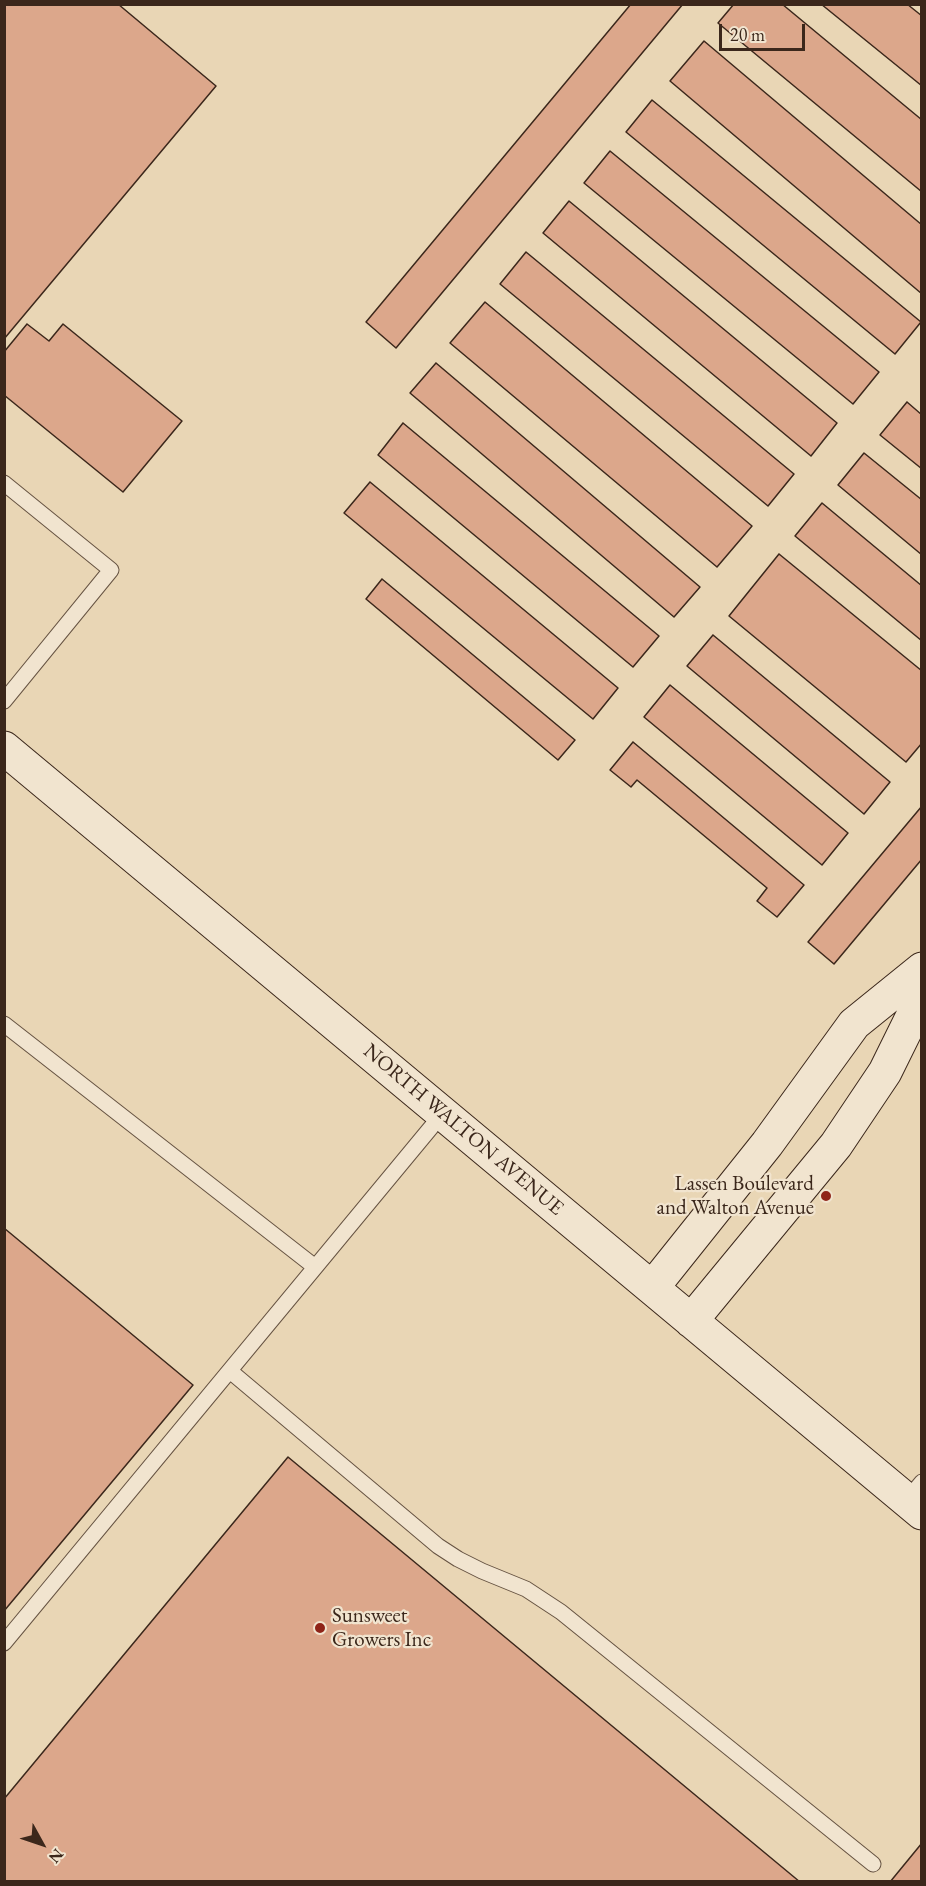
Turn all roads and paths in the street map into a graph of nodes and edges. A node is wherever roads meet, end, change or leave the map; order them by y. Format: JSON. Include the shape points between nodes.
{"nodes":[{"id":1,"x":4,"y":483,"type":"edge"},
{"id":2,"x":4,"y":702,"type":"edge"},
{"id":3,"x":4,"y":748,"type":"edge"},
{"id":4,"x":921,"y":969,"type":"edge"},
{"id":5,"x":921,"y":997,"type":"edge"},
{"id":6,"x":4,"y":1024,"type":"edge"},
{"id":7,"x":442,"y":1113,"type":"junction"},
{"id":8,"x":315,"y":1267,"type":"junction"},
{"id":9,"x":652,"y":1288,"type":"junction"},
{"id":10,"x":691,"y":1321,"type":"junction"},
{"id":11,"x":230,"y":1371,"type":"junction"},
{"id":12,"x":916,"y":1498,"type":"edge"},
{"id":13,"x":4,"y":1643,"type":"edge"},
{"id":14,"x":873,"y":1864,"type":"dead end"}],
"edges":[{"from":1,"to":2,"type":"lane","via":[[111,570]]},
{"from":3,"to":7,"type":"main road","name":"NORTH WALTON AVENUE"},
{"from":4,"to":9,"type":"main road","via":[[854,1024],[767,1144]]},
{"from":5,"to":10,"type":"main road","via":[[885,1072],[836,1145]]},
{"from":6,"to":8,"type":"lane"},
{"from":7,"to":8,"type":"lane"},
{"from":7,"to":9,"type":"main road","name":"NORTH WALTON AVENUE"},
{"from":8,"to":11,"type":"lane"},
{"from":9,"to":10,"type":"main road","name":"NORTH WALTON AVENUE"},
{"from":10,"to":12,"type":"main road","name":"NORTH WALTON AVENUE"},
{"from":11,"to":13,"type":"lane"},
{"from":11,"to":14,"type":"lane","via":[[438,1546],[482,1571],[526,1589],[585,1629]]}]}
